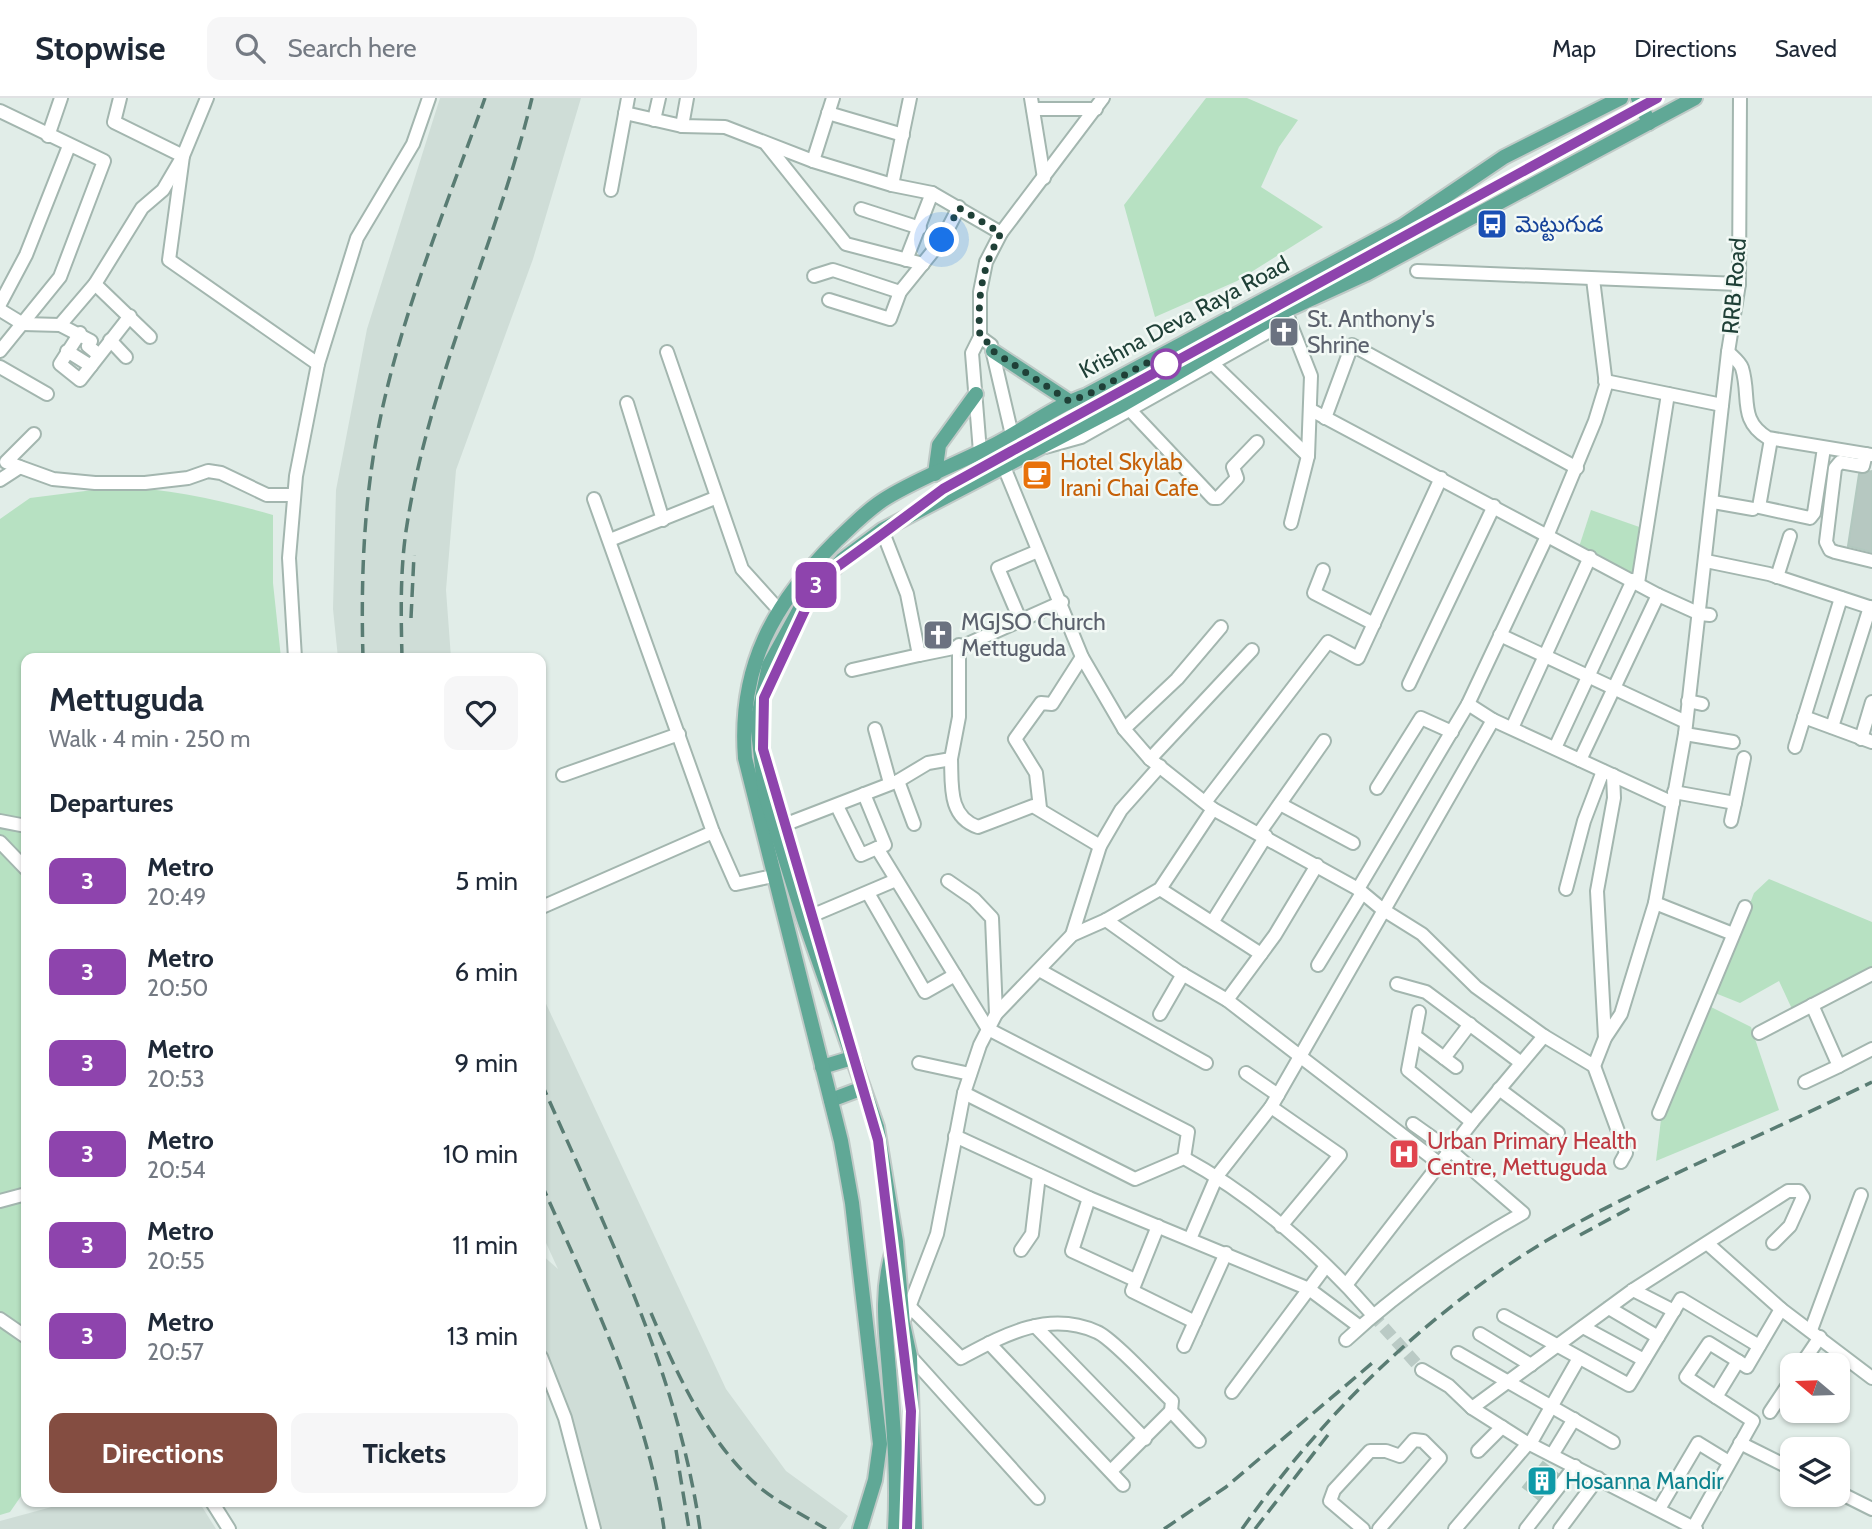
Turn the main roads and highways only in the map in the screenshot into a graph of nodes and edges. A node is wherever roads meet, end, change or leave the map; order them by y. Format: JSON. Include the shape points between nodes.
{"nodes":[{"id":1,"x":1621,"y":98,"type":"edge"},
{"id":2,"x":1638,"y":98,"type":"edge"},
{"id":3,"x":1695,"y":98,"type":"edge"},
{"id":4,"x":1649,"y":122,"type":"junction"},
{"id":5,"x":993,"y":351,"type":"road end"},
{"id":6,"x":976,"y":394,"type":"road end"},
{"id":7,"x":1069,"y":401,"type":"junction"},
{"id":8,"x":935,"y":474,"type":"junction"},
{"id":9,"x":852,"y":1058,"type":"junction"},
{"id":10,"x":822,"y":1067,"type":"junction"},
{"id":11,"x":863,"y":1088,"type":"junction"},
{"id":12,"x":831,"y":1100,"type":"junction"},
{"id":13,"x":896,"y":1242,"type":"junction"},
{"id":14,"x":860,"y":1529,"type":"edge"},
{"id":15,"x":895,"y":1529,"type":"edge"},
{"id":16,"x":915,"y":1529,"type":"edge"}],
"edges":[{"from":1,"to":7,"type":"main road","name":"Krishna Deva Raya Road","via":[[1504,157],[1402,226]]},
{"from":2,"to":4,"type":"main road"},
{"from":3,"to":4,"type":"main road","name":"Krishna Deva Raya Road"},
{"from":4,"to":9,"type":"main road","name":"Krishna Deva Raya Road","via":[[882,530],[821,581],[802,605],[769,665],[757,722],[765,794]]},
{"from":5,"to":7,"type":"main road"},
{"from":6,"to":8,"type":"main road","via":[[939,445]]},
{"from":7,"to":8,"type":"main road","name":"Krishna Deva Raya Road"},
{"from":8,"to":10,"type":"main road","name":"Krishna Deva Raya Road","via":[[887,497],[802,575],[778,609],[757,654],[745,697],[743,734],[750,787]]},
{"from":9,"to":10,"type":"main road"},
{"from":9,"to":11,"type":"main road","name":"Krishna Deva Raya Road"},
{"from":10,"to":12,"type":"main road","name":"Krishna Deva Raya Road"},
{"from":11,"to":12,"type":"main road"},
{"from":11,"to":13,"type":"main road","name":"Krishna Deva Raya Road","via":[[877,1127]]},
{"from":12,"to":14,"type":"main road","name":"Krishna Deva Raya Road","via":[[846,1166],[880,1444]]},
{"from":13,"to":15,"type":"main road","name":"Krishna Deva Raya Road","via":[[886,1285],[884,1335],[895,1463]]},
{"from":13,"to":16,"type":"main road","name":"Krishna Deva Raya Road","via":[[910,1356]]}]}
